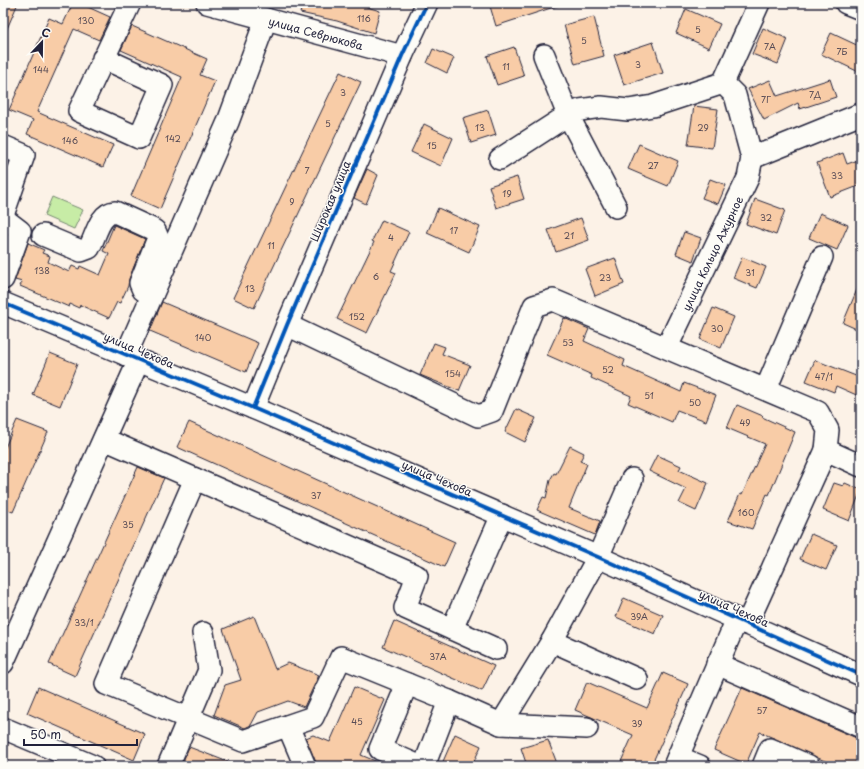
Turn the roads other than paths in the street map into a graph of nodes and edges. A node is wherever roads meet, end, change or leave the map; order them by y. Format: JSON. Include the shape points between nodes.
{"nodes":[{"id":1,"x":130,"y":3,"type":"edge"},
{"id":2,"x":207,"y":3,"type":"edge"},
{"id":3,"x":427,"y":3,"type":"edge"},
{"id":4,"x":759,"y":3,"type":"edge"},
{"id":5,"x":846,"y":3,"type":"edge"},
{"id":6,"x":861,"y":9,"type":"edge"},
{"id":7,"x":266,"y":19,"type":"junction"},
{"id":8,"x":544,"y":55,"type":"dead end"},
{"id":9,"x":402,"y":56,"type":"junction"},
{"id":10,"x":103,"y":58,"type":"dead end"},
{"id":11,"x":723,"y":83,"type":"junction"},
{"id":12,"x":861,"y":114,"type":"edge"},
{"id":13,"x":568,"y":115,"type":"junction"},
{"id":14,"x":3,"y":146,"type":"edge"},
{"id":15,"x":752,"y":158,"type":"junction"},
{"id":16,"x":500,"y":159,"type":"dead end"},
{"id":17,"x":616,"y":207,"type":"dead end"},
{"id":18,"x":3,"y":215,"type":"edge"},
{"id":19,"x":3,"y":218,"type":"edge"},
{"id":20,"x":43,"y":235,"type":"dead end"},
{"id":21,"x":822,"y":257,"type":"dead end"},
{"id":22,"x":3,"y":279,"type":"edge"},
{"id":23,"x":152,"y":295,"type":"junction"},
{"id":24,"x":3,"y":303,"type":"edge"},
{"id":25,"x":287,"y":325,"type":"junction"},
{"id":26,"x":667,"y":347,"type":"junction"},
{"id":27,"x":133,"y":357,"type":"junction"},
{"id":28,"x":766,"y":389,"type":"junction"},
{"id":29,"x":254,"y":408,"type":"junction"},
{"id":30,"x":104,"y":439,"type":"junction"},
{"id":31,"x":826,"y":450,"type":"junction"},
{"id":32,"x":861,"y":466,"type":"edge"},
{"id":33,"x":195,"y":479,"type":"junction"},
{"id":34,"x":632,"y":479,"type":"dead end"},
{"id":35,"x":502,"y":516,"type":"junction"},
{"id":36,"x":598,"y":557,"type":"junction"},
{"id":37,"x":742,"y":621,"type":"junction"},
{"id":38,"x":10,"y":629,"type":"edge"},
{"id":39,"x":452,"y":629,"type":"junction"},
{"id":40,"x":202,"y":633,"type":"dead end"},
{"id":41,"x":552,"y":641,"type":"junction"},
{"id":42,"x":496,"y":649,"type":"dead end"},
{"id":43,"x":3,"y":663,"type":"edge"},
{"id":44,"x":717,"y":664,"type":"junction"},
{"id":45,"x":861,"y":675,"type":"edge"},
{"id":46,"x":637,"y":678,"type":"dead end"},
{"id":47,"x":407,"y":684,"type":"junction"},
{"id":48,"x":449,"y":701,"type":"junction"},
{"id":49,"x":188,"y":719,"type":"junction"},
{"id":50,"x":501,"y":724,"type":"junction"},
{"id":51,"x":288,"y":726,"type":"junction"},
{"id":52,"x":861,"y":727,"type":"edge"},
{"id":53,"x":3,"y":728,"type":"edge"},
{"id":54,"x":587,"y":728,"type":"dead end"},
{"id":55,"x":676,"y":761,"type":"edge"},
{"id":56,"x":93,"y":766,"type":"edge"},
{"id":57,"x":168,"y":766,"type":"edge"},
{"id":58,"x":306,"y":766,"type":"edge"},
{"id":59,"x":419,"y":766,"type":"edge"},
{"id":60,"x":424,"y":766,"type":"edge"},
{"id":61,"x":700,"y":766,"type":"edge"},
{"id":62,"x":763,"y":766,"type":"edge"},
{"id":63,"x":809,"y":766,"type":"edge"}],
"edges":[{"from":1,"to":10,"type":"street"},
{"from":2,"to":7,"type":"street","name":"улица Севрюкова"},
{"from":3,"to":9,"type":"street","name":"Широкая улица"},
{"from":4,"to":11,"type":"street"},
{"from":5,"to":6,"type":"street"},
{"from":7,"to":9,"type":"street","name":"улица Севрюкова"},
{"from":7,"to":23,"type":"street","via":[[228,122]]},
{"from":8,"to":13,"type":"street"},
{"from":9,"to":25,"type":"street","name":"Широкая улица"},
{"from":11,"to":13,"type":"street","via":[[653,106],[628,110],[601,107],[580,110]]},
{"from":11,"to":15,"type":"street","name":"улица Кольцо Ажурное","via":[[735,94]]},
{"from":12,"to":15,"type":"street"},
{"from":13,"to":16,"type":"street"},
{"from":13,"to":17,"type":"street"},
{"from":14,"to":18,"type":"street","via":[[24,155]]},
{"from":15,"to":26,"type":"street","name":"улица Кольцо Ажурное","via":[[748,178]]},
{"from":19,"to":22,"type":"street","via":[[20,231]]},
{"from":20,"to":23,"type":"street","via":[[81,251],[89,248],[103,219],[111,212],[152,228],[158,238],[140,283],[143,290]]},
{"from":21,"to":28,"type":"street"},
{"from":23,"to":27,"type":"street"},
{"from":24,"to":27,"type":"street","name":"улица Чехова"},
{"from":25,"to":26,"type":"street","via":[[478,416],[492,411],[534,306],[553,300]]},
{"from":25,"to":29,"type":"street","name":"Широкая улица"},
{"from":26,"to":28,"type":"street"},
{"from":27,"to":29,"type":"street","name":"улица Чехова"},
{"from":27,"to":30,"type":"street","name":"улица Чехова"},
{"from":28,"to":31,"type":"street","via":[[818,412],[828,430]]},
{"from":29,"to":35,"type":"street","name":"улица Чехова"},
{"from":30,"to":33,"type":"street"},
{"from":30,"to":38,"type":"street","name":"улица Чехова"},
{"from":31,"to":32,"type":"street"},
{"from":31,"to":37,"type":"street"},
{"from":33,"to":39,"type":"street","via":[[417,576],[405,608]]},
{"from":33,"to":49,"type":"street","via":[[106,684]]},
{"from":34,"to":36,"type":"street"},
{"from":35,"to":36,"type":"street","name":"улица Чехова"},
{"from":35,"to":39,"type":"street"},
{"from":36,"to":37,"type":"street","name":"улица Чехова"},
{"from":36,"to":41,"type":"street"},
{"from":37,"to":44,"type":"street"},
{"from":37,"to":45,"type":"street","name":"улица Чехова"},
{"from":38,"to":43,"type":"street","name":"улица Чехова"},
{"from":39,"to":42,"type":"street"},
{"from":40,"to":49,"type":"street","via":[[209,670]]},
{"from":41,"to":46,"type":"street"},
{"from":41,"to":50,"type":"street"},
{"from":44,"to":52,"type":"street"},
{"from":44,"to":55,"type":"street"},
{"from":47,"to":48,"type":"street"},
{"from":47,"to":51,"type":"street","via":[[341,657],[314,717]]},
{"from":47,"to":59,"type":"street","via":[[380,749]]},
{"from":48,"to":50,"type":"street"},
{"from":48,"to":60,"type":"street"},
{"from":49,"to":51,"type":"street","via":[[243,741]]},
{"from":49,"to":57,"type":"street"},
{"from":50,"to":54,"type":"street"},
{"from":51,"to":58,"type":"street"},
{"from":53,"to":56,"type":"street"},
{"from":55,"to":61,"type":"street"},
{"from":62,"to":63,"type":"street","via":[[770,749]]}]}
